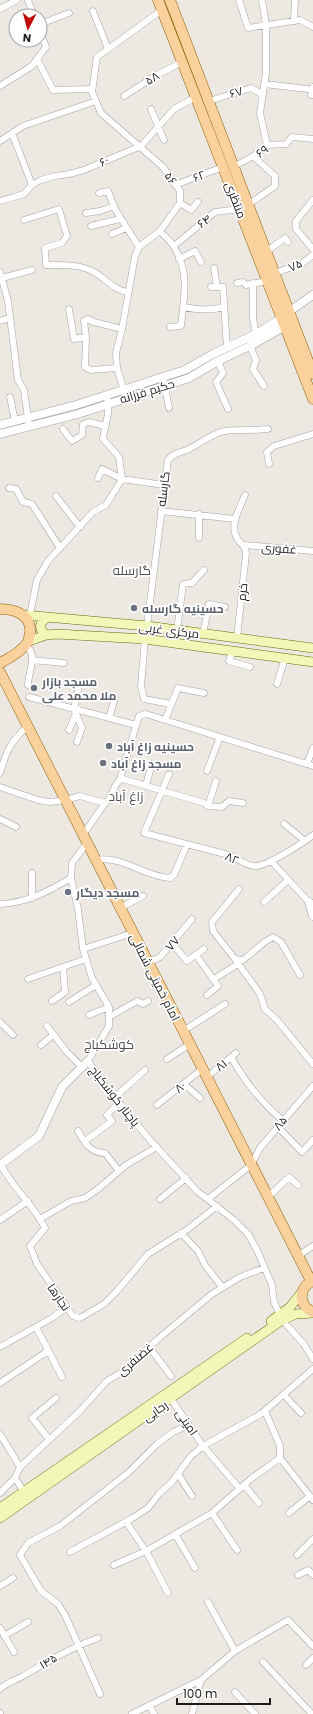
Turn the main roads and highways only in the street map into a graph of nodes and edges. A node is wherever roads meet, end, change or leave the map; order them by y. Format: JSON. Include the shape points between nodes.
{"nodes":[{"id":1,"x":170,"y":0,"type":"edge"},
{"id":2,"x":160,"y":5,"type":"edge"},
{"id":3,"x":270,"y":268,"type":"junction"},
{"id":4,"x":285,"y":319,"type":"junction"},
{"id":5,"x":303,"y":361,"type":"junction"},
{"id":6,"x":313,"y":374,"type":"edge"},
{"id":7,"x":313,"y":400,"type":"edge"},
{"id":8,"x":0,"y":609,"type":"edge"},
{"id":9,"x":27,"y":615,"type":"junction"},
{"id":10,"x":47,"y":617,"type":"junction"},
{"id":11,"x":46,"y":635,"type":"junction"},
{"id":12,"x":27,"y":643,"type":"junction"},
{"id":13,"x":313,"y":648,"type":"edge"},
{"id":14,"x":313,"y":662,"type":"edge"},
{"id":15,"x":0,"y":663,"type":"edge"},
{"id":16,"x":0,"y":672,"type":"edge"},
{"id":17,"x":312,"y":1281,"type":"edge"},
{"id":18,"x":302,"y":1292,"type":"junction"},
{"id":19,"x":313,"y":1312,"type":"edge"},
{"id":20,"x":281,"y":1318,"type":"junction"},
{"id":21,"x":0,"y":1508,"type":"edge"},
{"id":22,"x":0,"y":1518,"type":"edge"}],
"edges":[{"from":1,"to":3,"type":"main road","name":"منتظری","via":[[267,251]]},
{"from":2,"to":3,"type":"main road","name":"منتظری","via":[[239,209]]},
{"from":3,"to":4,"type":"main road","name":"منتظری"},
{"from":3,"to":4,"type":"main road","name":"منتظری","via":[[267,281]]},
{"from":4,"to":5,"type":"main road","name":"منتظری"},
{"from":4,"to":5,"type":"main road","name":"منتظری"},
{"from":5,"to":6,"type":"main road","name":"منتظری"},
{"from":5,"to":7,"type":"main road","name":"منتظری"},
{"from":8,"to":9,"type":"main road"},
{"from":9,"to":10,"type":"main road","name":"مرکزی غربی"},
{"from":9,"to":12,"type":"main road","via":[[30,630]]},
{"from":10,"to":11,"type":"main road","via":[[41,622],[40,627]]},
{"from":10,"to":13,"type":"main road","name":"مرکزی غربی","via":[[147,626]]},
{"from":11,"to":12,"type":"main road","name":"مرکزی غربی"},
{"from":11,"to":14,"type":"main road","name":"مرکزی غربی","via":[[145,639]]},
{"from":12,"to":15,"type":"main road"},
{"from":16,"to":17,"type":"main road","name":"امام خمینی شمالی"},
{"from":17,"to":18,"type":"main road"},
{"from":18,"to":19,"type":"main road","via":[[302,1303]]},
{"from":18,"to":20,"type":"main road","name":"رجایی"},
{"from":19,"to":20,"type":"main road","name":"رجایی"},
{"from":20,"to":21,"type":"main road","name":"رجایی"},
{"from":20,"to":22,"type":"main road","name":"رجایی","via":[[171,1399]]}]}
